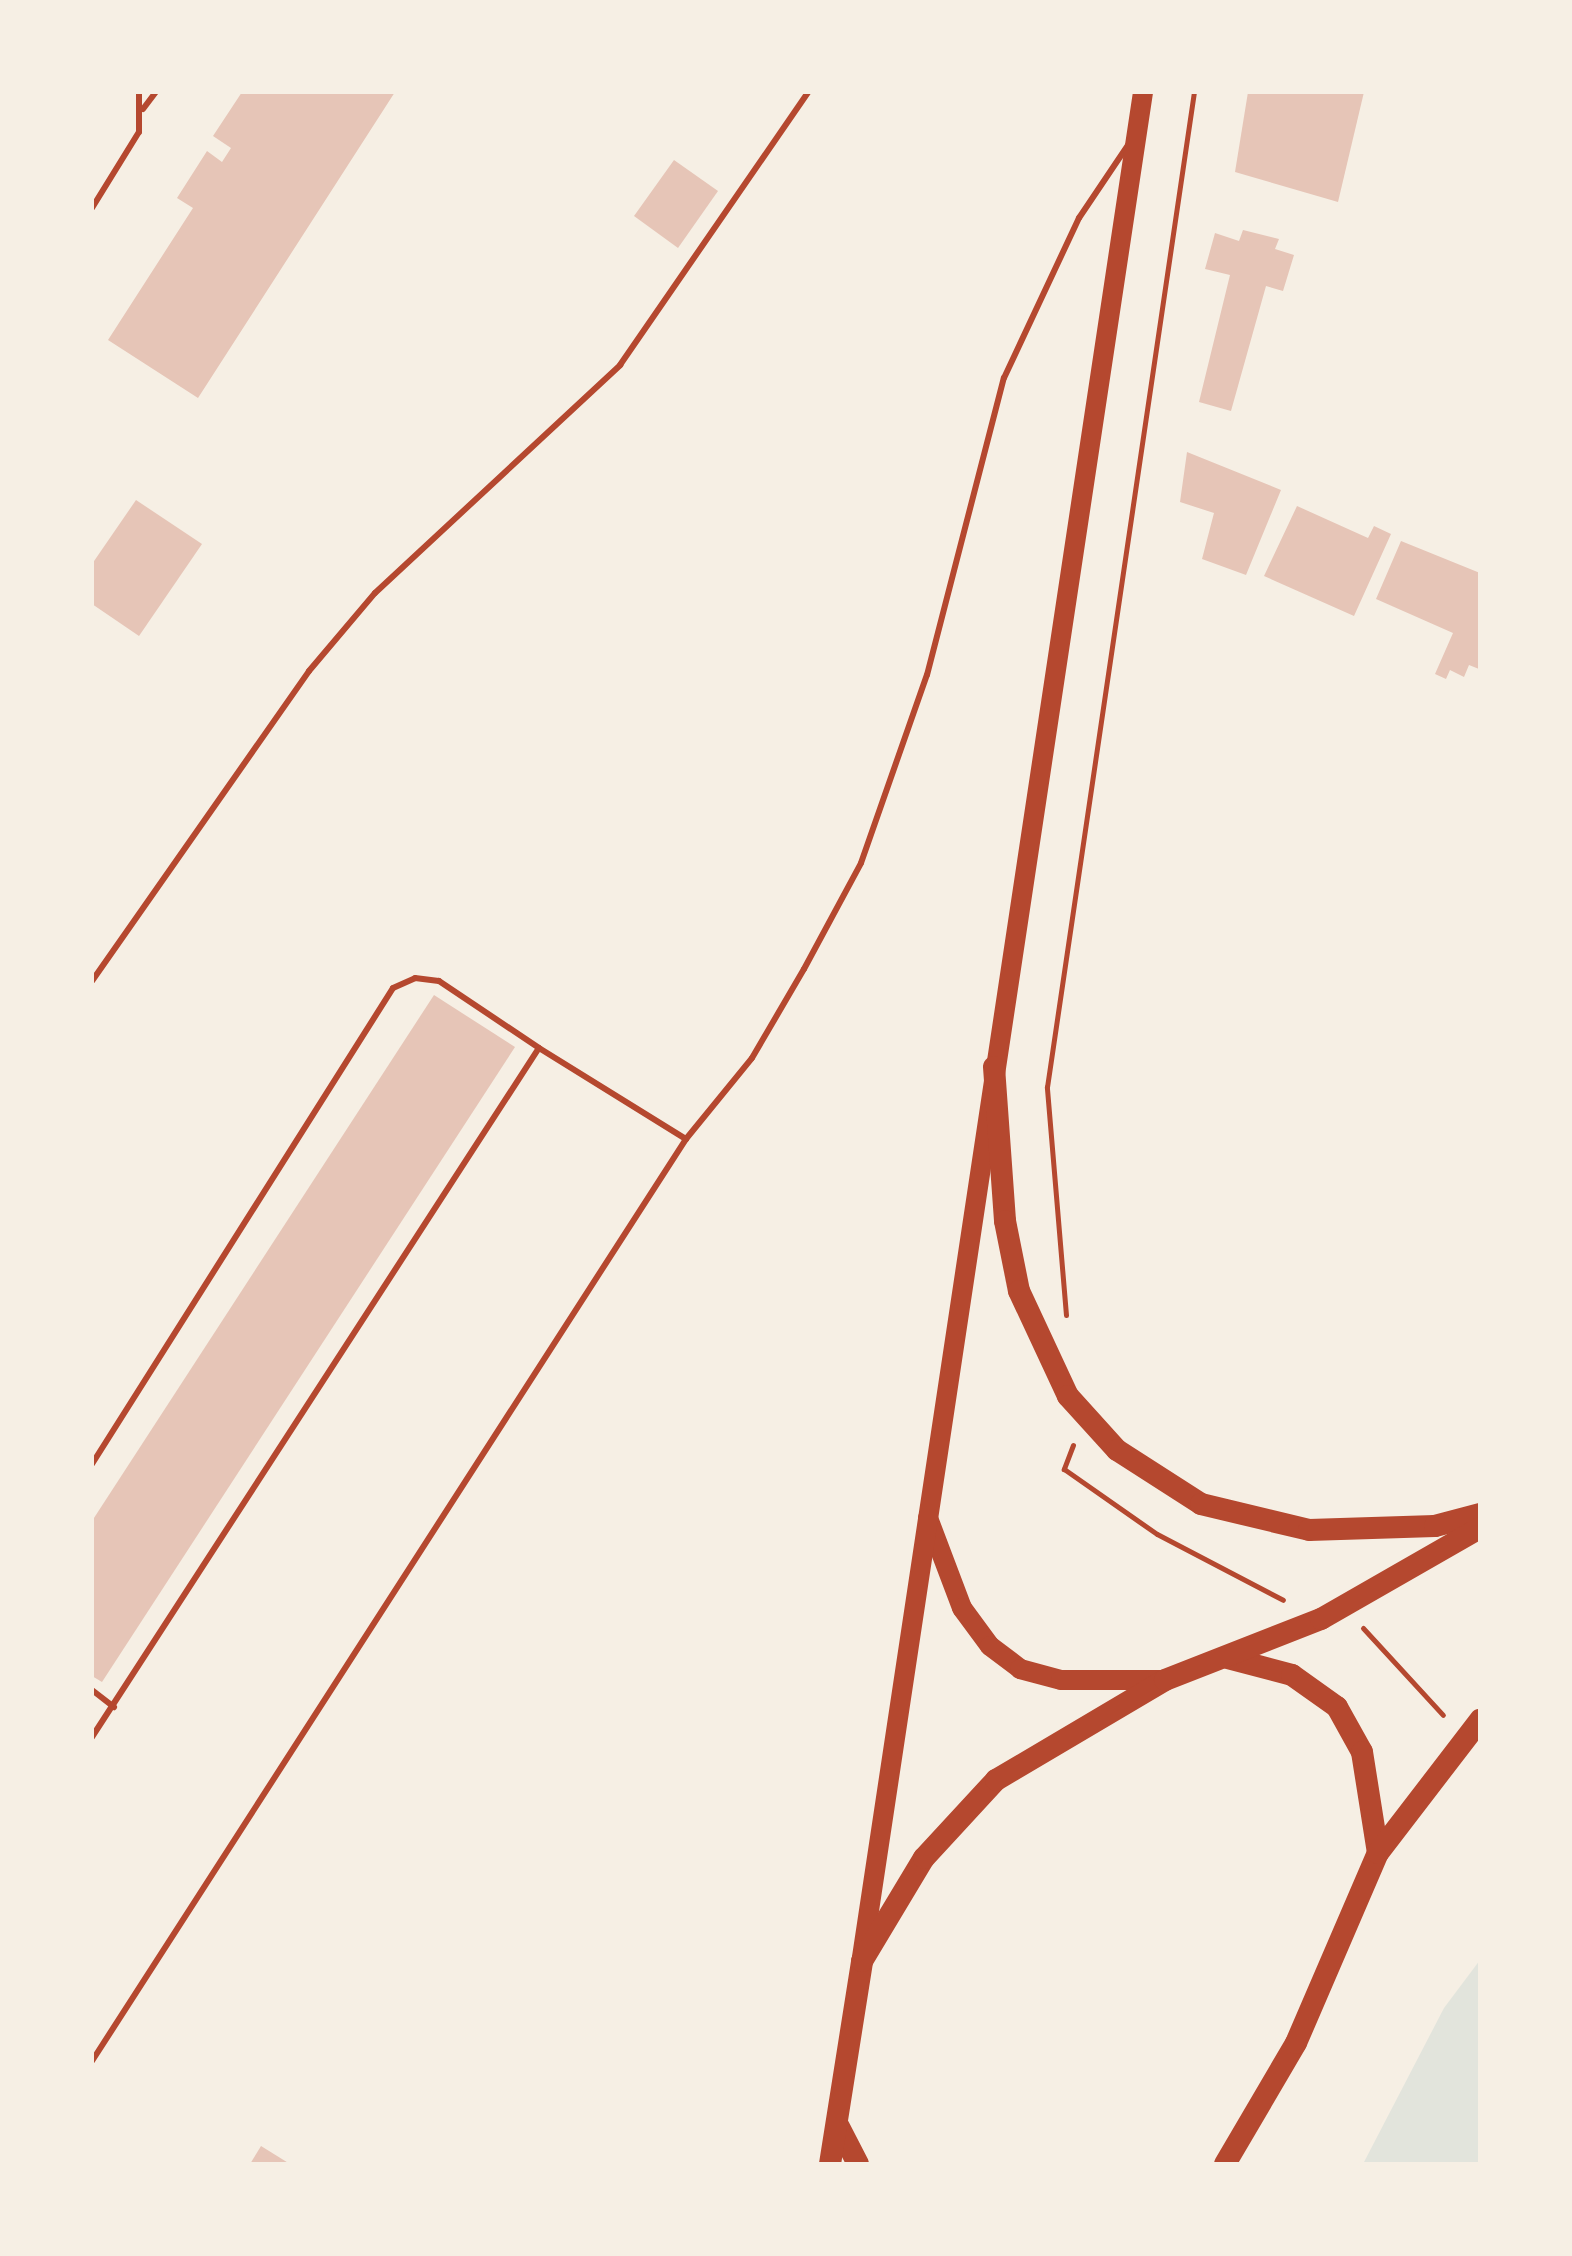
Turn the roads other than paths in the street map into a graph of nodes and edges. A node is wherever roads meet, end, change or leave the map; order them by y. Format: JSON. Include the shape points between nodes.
{"nodes":[{"id":1,"x":139,"y":92,"type":"edge"},
{"id":2,"x":156,"y":92,"type":"edge"},
{"id":3,"x":808,"y":92,"type":"edge"},
{"id":4,"x":1143,"y":92,"type":"edge"},
{"id":5,"x":143,"y":109,"type":"junction"},
{"id":6,"x":1137,"y":132,"type":"junction"},
{"id":7,"x":92,"y":208,"type":"edge"},
{"id":8,"x":92,"y":981,"type":"edge"},
{"id":9,"x":539,"y":1048,"type":"junction"},
{"id":10,"x":994,"y":1067,"type":"junction"},
{"id":11,"x":686,"y":1139,"type":"junction"},
{"id":12,"x":92,"y":1464,"type":"edge"},
{"id":13,"x":1480,"y":1514,"type":"edge"},
{"id":14,"x":927,"y":1517,"type":"junction"},
{"id":15,"x":1480,"y":1528,"type":"edge"},
{"id":16,"x":1228,"y":1658,"type":"junction"},
{"id":17,"x":1165,"y":1680,"type":"junction"},
{"id":18,"x":92,"y":1690,"type":"edge"},
{"id":19,"x":114,"y":1707,"type":"junction"},
{"id":20,"x":1480,"y":1720,"type":"edge"},
{"id":21,"x":92,"y":1737,"type":"edge"},
{"id":22,"x":1378,"y":1853,"type":"junction"},
{"id":23,"x":862,"y":1961,"type":"junction"},
{"id":24,"x":92,"y":2061,"type":"edge"},
{"id":25,"x":839,"y":2127,"type":"junction"},
{"id":26,"x":830,"y":2164,"type":"edge"},
{"id":27,"x":858,"y":2164,"type":"edge"},
{"id":28,"x":1225,"y":2164,"type":"edge"}],
"edges":[{"from":1,"to":5,"type":"lane"},
{"from":2,"to":5,"type":"lane"},
{"from":3,"to":8,"type":"lane","via":[[620,365],[375,593],[309,671]]},
{"from":4,"to":6,"type":"main road"},
{"from":5,"to":7,"type":"lane","via":[[139,132]]},
{"from":6,"to":10,"type":"main road"},
{"from":6,"to":11,"type":"lane","via":[[1079,218],[1004,378],[962,557],[861,863],[752,1058]]},
{"from":9,"to":11,"type":"lane"},
{"from":9,"to":12,"type":"lane","via":[[439,981],[415,978],[393,988]]},
{"from":9,"to":19,"type":"lane"},
{"from":10,"to":13,"type":"highway","via":[[1005,1221],[1019,1291],[1085,1419],[1154,1478],[1201,1504],[1255,1520],[1368,1531]]},
{"from":10,"to":14,"type":"main road"},
{"from":11,"to":24,"type":"lane"},
{"from":14,"to":17,"type":"main road","via":[[962,1608],[990,1646],[1020,1669],[1061,1680]]},
{"from":14,"to":23,"type":"main road"},
{"from":15,"to":16,"type":"highway","via":[[1321,1619]]},
{"from":16,"to":17,"type":"highway"},
{"from":16,"to":22,"type":"highway","via":[[1292,1675],[1337,1707],[1362,1752]]},
{"from":17,"to":23,"type":"highway","via":[[996,1780],[924,1858]]},
{"from":18,"to":19,"type":"lane"},
{"from":19,"to":21,"type":"lane"},
{"from":20,"to":22,"type":"highway"},
{"from":22,"to":28,"type":"highway","via":[[1296,2043]]},
{"from":23,"to":25,"type":"highway"},
{"from":25,"to":26,"type":"highway"},
{"from":25,"to":27,"type":"highway"}]}
